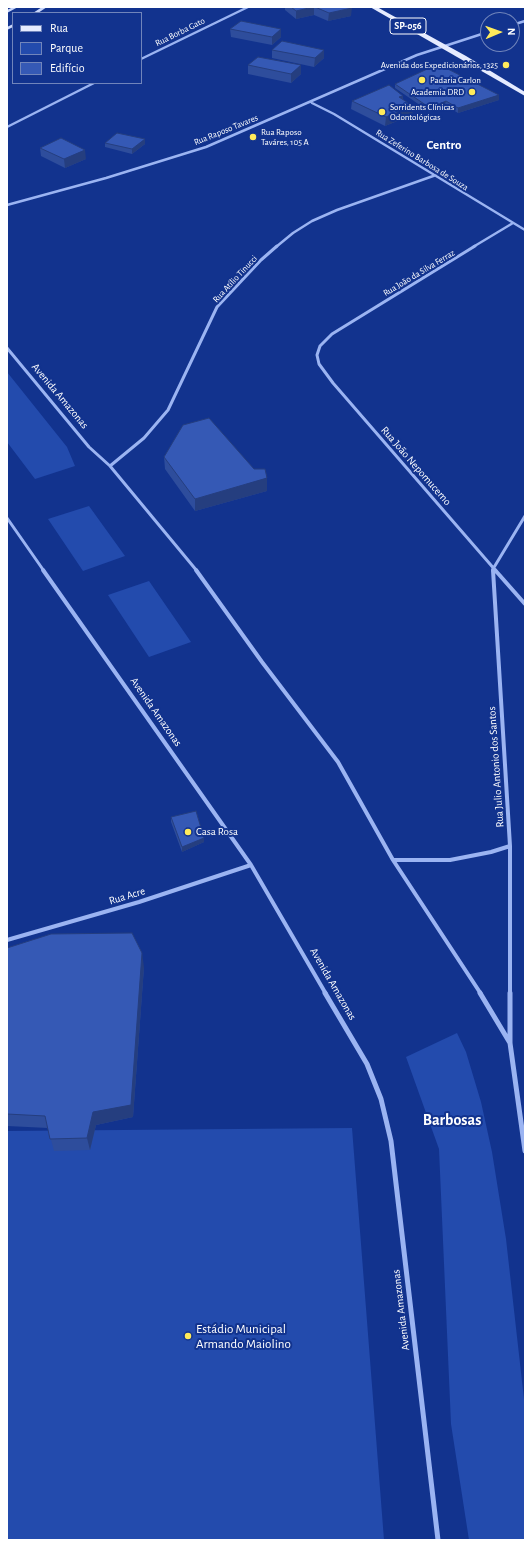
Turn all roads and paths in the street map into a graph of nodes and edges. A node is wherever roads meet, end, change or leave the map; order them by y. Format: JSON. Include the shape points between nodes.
{"nodes":[{"id":1,"x":16,"y":7,"type":"edge"},
{"id":2,"x":248,"y":7,"type":"edge"},
{"id":3,"x":373,"y":7,"type":"edge"},
{"id":4,"x":7,"y":12,"type":"edge"},
{"id":5,"x":480,"y":34,"type":"edge"},
{"id":6,"x":443,"y":46,"type":"junction"},
{"id":7,"x":142,"y":59,"type":"edge"},
{"id":8,"x":92,"y":84,"type":"edge"},
{"id":9,"x":525,"y":94,"type":"edge"},
{"id":10,"x":312,"y":103,"type":"junction"},
{"id":11,"x":7,"y":127,"type":"edge"},
{"id":12,"x":436,"y":175,"type":"junction"},
{"id":13,"x":7,"y":206,"type":"edge"},
{"id":14,"x":513,"y":223,"type":"junction"},
{"id":15,"x":525,"y":230,"type":"edge"},
{"id":16,"x":332,"y":334,"type":"joint"},
{"id":17,"x":7,"y":348,"type":"edge"},
{"id":18,"x":110,"y":466,"type":"junction"},
{"id":19,"x":525,"y":516,"type":"edge"},
{"id":20,"x":7,"y":518,"type":"edge"},
{"id":21,"x":9,"y":523,"type":"edge"},
{"id":22,"x":493,"y":569,"type":"junction"},
{"id":23,"x":525,"y":604,"type":"edge"},
{"id":24,"x":510,"y":846,"type":"junction"},
{"id":25,"x":393,"y":860,"type":"junction"},
{"id":26,"x":251,"y":865,"type":"junction"},
{"id":27,"x":7,"y":940,"type":"edge"},
{"id":28,"x":510,"y":1043,"type":"junction"},
{"id":29,"x":525,"y":1151,"type":"edge"},
{"id":30,"x":438,"y":1540,"type":"edge"}],
"edges":[{"from":1,"to":4,"type":"main road"},
{"from":2,"to":7,"type":"street","name":"Rua Borba Gato"},
{"from":3,"to":6,"type":"main road","number":"SP-056"},
{"from":5,"to":6,"type":"street","name":"Rua Raposo Tavares"},
{"from":6,"to":9,"type":"main road","number":"SP-056"},
{"from":6,"to":10,"type":"street","name":"Rua Raposo Tavares","via":[[417,55]]},
{"from":8,"to":11,"type":"street"},
{"from":10,"to":12,"type":"street","name":"Rua Zeferino Barbosa de Souza"},
{"from":10,"to":13,"type":"street","name":"Rua Raposo Tavares","via":[[206,148]]},
{"from":12,"to":14,"type":"street","name":"Rua Zeferino Barbosa de Souza"},
{"from":12,"to":18,"type":"street","name":"Rua Atílio Tinucci","via":[[312,221],[293,233],[261,260],[214,313],[168,410],[144,438]]},
{"from":14,"to":15,"type":"street","name":"Rua Zeferino Barbosa de Souza"},
{"from":14,"to":16,"type":"street","name":"Rua João da Silva Ferraz"},
{"from":16,"to":22,"type":"street","name":"Rua João Nepomucemo","via":[[320,346],[317,355],[319,364],[332,383]]},
{"from":17,"to":18,"type":"street","name":"Avenida Amazonas","via":[[89,447]]},
{"from":18,"to":25,"type":"street","name":"Avenida Amazonas","via":[[192,564],[338,762]]},
{"from":19,"to":22,"type":"street"},
{"from":20,"to":21,"type":"street","name":"Avenida Amazonas"},
{"from":21,"to":26,"type":"street","name":"Avenida Amazonas","via":[[40,563]]},
{"from":22,"to":23,"type":"street","name":"Rua João Nepomucemo"},
{"from":22,"to":24,"type":"street","name":"Rua Julio Antonio dos Santos"},
{"from":24,"to":25,"type":"street","via":[[450,860]]},
{"from":24,"to":28,"type":"street","name":"Avenida Amazonas"},
{"from":25,"to":28,"type":"street","name":"Avenida Amazonas","via":[[470,976]]},
{"from":26,"to":27,"type":"street","name":"Rua Acre","via":[[139,902]]},
{"from":26,"to":30,"type":"street","name":"Avenida Amazonas","via":[[367,1064],[381,1099],[391,1142]]},
{"from":28,"to":29,"type":"street","name":"Avenida Amazonas"}]}
